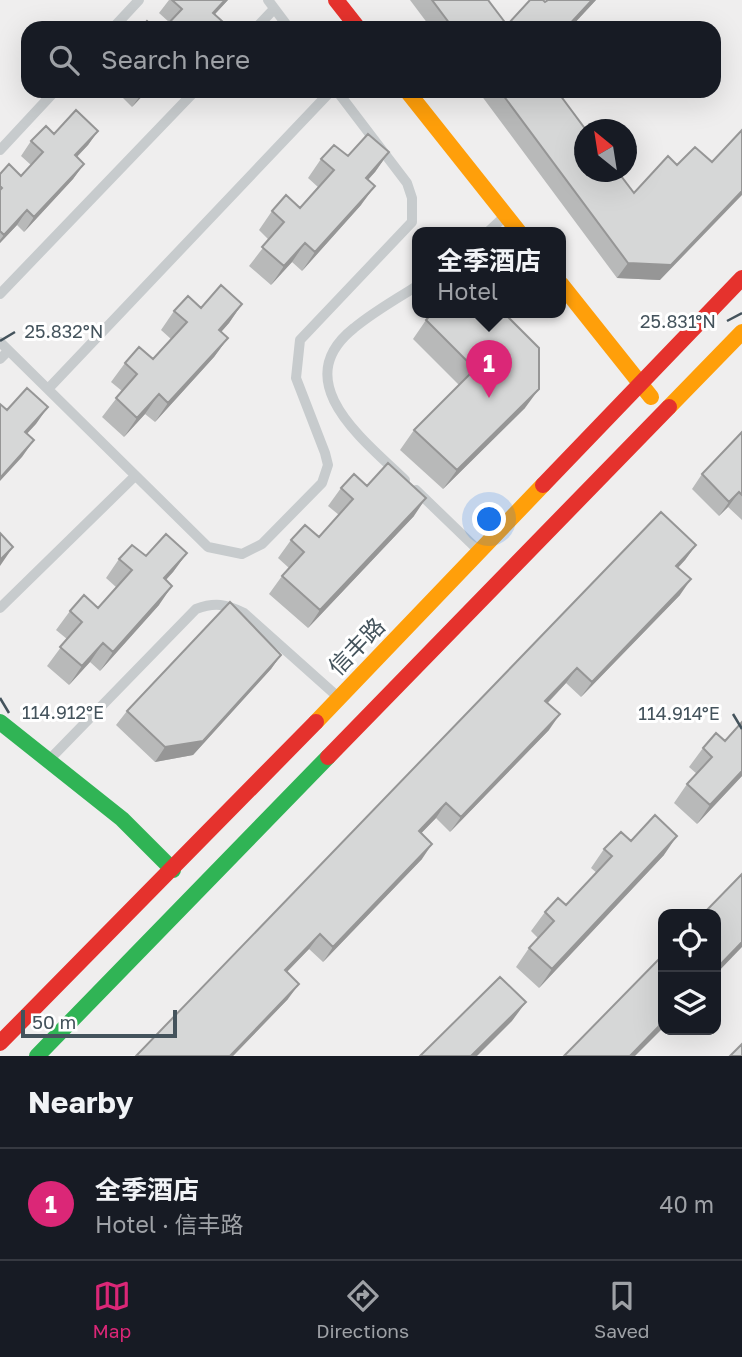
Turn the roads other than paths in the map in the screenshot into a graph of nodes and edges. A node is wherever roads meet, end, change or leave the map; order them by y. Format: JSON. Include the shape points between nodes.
{"nodes":[{"id":1,"x":139,"y":0,"type":"edge"},
{"id":2,"x":337,"y":0,"type":"edge"},
{"id":3,"x":271,"y":4,"type":"edge"},
{"id":4,"x":120,"y":21,"type":"edge"},
{"id":5,"x":260,"y":21,"type":"edge"},
{"id":6,"x":284,"y":21,"type":"edge"},
{"id":7,"x":353,"y":21,"type":"edge"},
{"id":8,"x":48,"y":98,"type":"edge"},
{"id":9,"x":188,"y":98,"type":"edge"},
{"id":10,"x":324,"y":98,"type":"edge"},
{"id":11,"x":342,"y":98,"type":"edge"},
{"id":12,"x":413,"y":98,"type":"edge"},
{"id":13,"x":0,"y":150,"type":"edge"},
{"id":14,"x":506,"y":215,"type":"junction"},
{"id":15,"x":493,"y":227,"type":"edge"},
{"id":16,"x":515,"y":227,"type":"edge"},
{"id":17,"x":742,"y":278,"type":"edge"},
{"id":18,"x":412,"y":289,"type":"edge"},
{"id":19,"x":566,"y":290,"type":"edge"},
{"id":20,"x":0,"y":294,"type":"edge"},
{"id":21,"x":742,"y":332,"type":"edge"},
{"id":22,"x":0,"y":342,"type":"edge"},
{"id":23,"x":8,"y":351,"type":"junction"},
{"id":24,"x":0,"y":359,"type":"edge"},
{"id":25,"x":640,"y":384,"type":"junction"},
{"id":26,"x":48,"y":389,"type":"junction"},
{"id":27,"x":665,"y":412,"type":"junction"},
{"id":28,"x":135,"y":476,"type":"junction"},
{"id":29,"x":479,"y":551,"type":"junction"},
{"id":30,"x":0,"y":608,"type":"edge"},
{"id":31,"x":338,"y":697,"type":"junction"},
{"id":32,"x":0,"y":722,"type":"edge"},
{"id":33,"x":49,"y":761,"type":"junction"},
{"id":34,"x":173,"y":870,"type":"junction"},
{"id":35,"x":0,"y":1043,"type":"edge"},
{"id":36,"x":37,"y":1056,"type":"edge"}],
"edges":[{"from":1,"to":4,"type":"lane"},
{"from":2,"to":7,"type":"main road"},
{"from":3,"to":5,"type":"lane"},
{"from":3,"to":6,"type":"lane"},
{"from":8,"to":13,"type":"lane"},
{"from":9,"to":20,"type":"lane"},
{"from":10,"to":26,"type":"lane"},
{"from":11,"to":28,"type":"lane","via":[[407,183],[412,222],[300,340],[296,378],[328,465],[322,483],[262,544],[242,554],[208,547]]},
{"from":12,"to":14,"type":"main road"},
{"from":14,"to":15,"type":"lane"},
{"from":14,"to":16,"type":"main road"},
{"from":17,"to":25,"type":"main road","name":"信丰路"},
{"from":18,"to":29,"type":"lane","via":[[352,329],[330,354],[333,400],[344,420]]},
{"from":19,"to":25,"type":"main road"},
{"from":21,"to":27,"type":"main road"},
{"from":22,"to":23,"type":"lane"},
{"from":23,"to":24,"type":"lane"},
{"from":23,"to":26,"type":"lane"},
{"from":25,"to":27,"type":"main road"},
{"from":25,"to":29,"type":"main road","name":"信丰路"},
{"from":26,"to":28,"type":"lane"},
{"from":27,"to":36,"type":"main road"},
{"from":28,"to":30,"type":"lane"},
{"from":29,"to":31,"type":"main road","name":"信丰路"},
{"from":31,"to":33,"type":"lane","via":[[244,613],[212,603],[196,609]]},
{"from":31,"to":34,"type":"main road","name":"信丰路"},
{"from":32,"to":33,"type":"main road"},
{"from":33,"to":34,"type":"main road","via":[[122,819]]},
{"from":34,"to":35,"type":"main road","name":"信丰路"}]}
